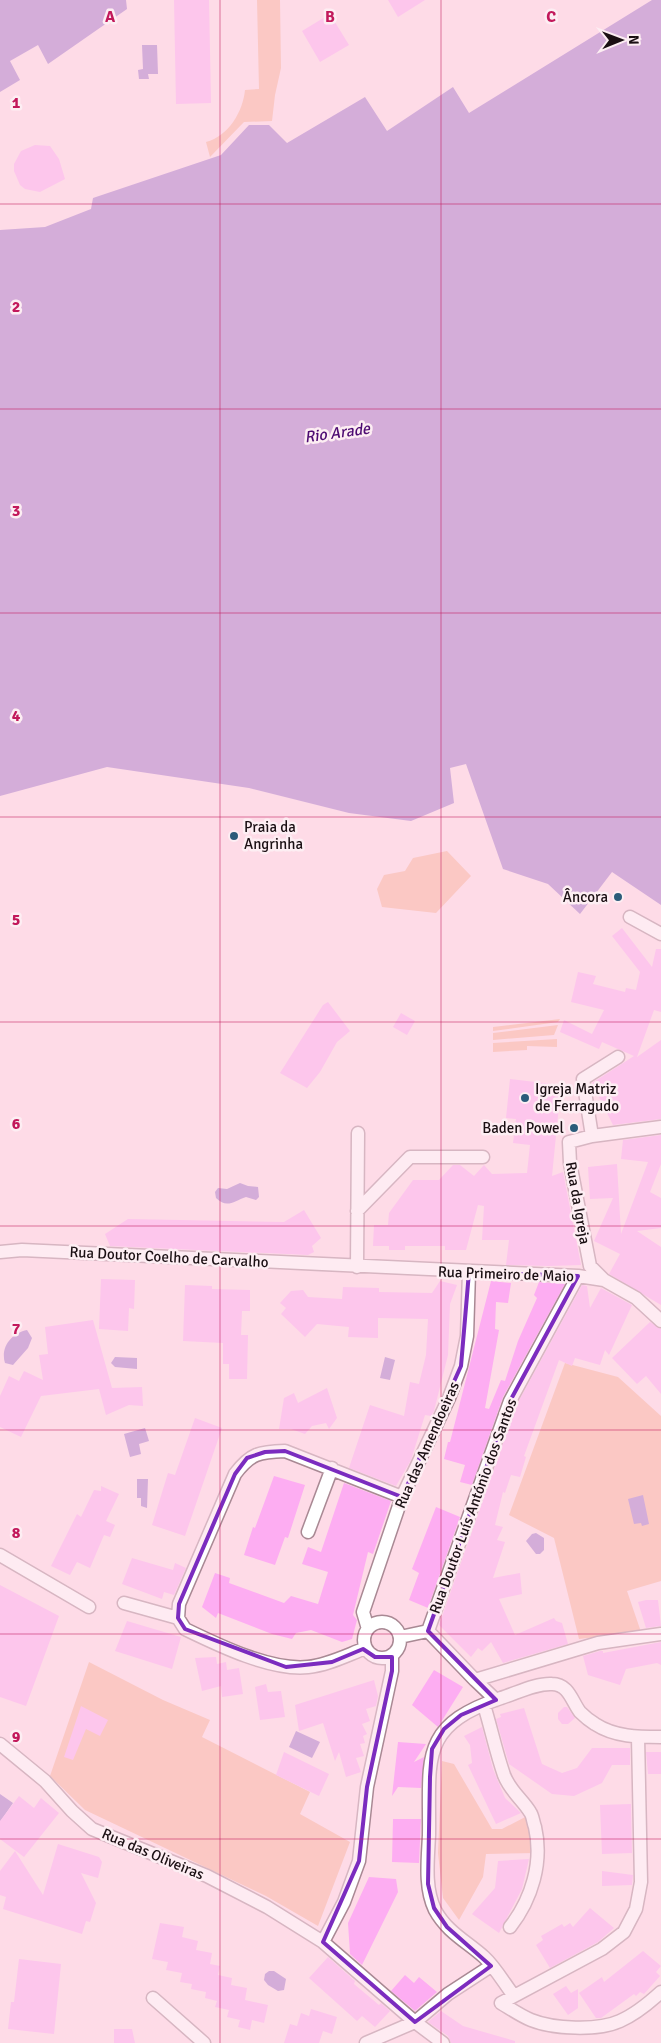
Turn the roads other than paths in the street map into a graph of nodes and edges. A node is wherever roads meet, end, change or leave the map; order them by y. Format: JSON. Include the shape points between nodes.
{"nodes":[{"id":1,"x":630,"y":917,"type":"dead end"},
{"id":2,"x":661,"y":934,"type":"edge"},
{"id":3,"x":618,"y":1057,"type":"dead end"},
{"id":4,"x":661,"y":1127,"type":"edge"},
{"id":5,"x":358,"y":1133,"type":"dead end"},
{"id":6,"x":592,"y":1136,"type":"junction"},
{"id":7,"x":483,"y":1158,"type":"dead end"},
{"id":8,"x":357,"y":1211,"type":"junction"},
{"id":9,"x":0,"y":1252,"type":"edge"},
{"id":10,"x":338,"y":1266,"type":"joint"},
{"id":11,"x":357,"y":1267,"type":"junction"},
{"id":12,"x":469,"y":1272,"type":"junction"},
{"id":13,"x":578,"y":1276,"type":"junction"},
{"id":14,"x":604,"y":1280,"type":"junction"},
{"id":15,"x":636,"y":1298,"type":"junction"},
{"id":16,"x":661,"y":1310,"type":"edge"},
{"id":17,"x":661,"y":1321,"type":"edge"},
{"id":18,"x":332,"y":1468,"type":"junction"},
{"id":19,"x":402,"y":1496,"type":"junction"},
{"id":20,"x":308,"y":1532,"type":"dead end"},
{"id":21,"x":0,"y":1554,"type":"edge"},
{"id":22,"x":124,"y":1603,"type":"dead end"},
{"id":23,"x":89,"y":1606,"type":"dead end"},
{"id":24,"x":178,"y":1618,"type":"junction"},
{"id":25,"x":368,"y":1629,"type":"junction"},
{"id":26,"x":428,"y":1631,"type":"junction"},
{"id":27,"x":661,"y":1634,"type":"edge"},
{"id":28,"x":400,"y":1637,"type":"junction"},
{"id":29,"x":366,"y":1648,"type":"junction"},
{"id":30,"x":392,"y":1656,"type":"junction"},
{"id":31,"x":475,"y":1680,"type":"junction"},
{"id":32,"x":490,"y":1703,"type":"junction"},
{"id":33,"x":661,"y":1737,"type":"edge"},
{"id":34,"x":638,"y":1738,"type":"junction"},
{"id":35,"x":0,"y":1744,"type":"edge"},
{"id":36,"x":510,"y":1927,"type":"dead end"},
{"id":37,"x":323,"y":1942,"type":"junction"},
{"id":38,"x":491,"y":1966,"type":"junction"},
{"id":39,"x":661,"y":1992,"type":"edge"},
{"id":40,"x":514,"y":1996,"type":"junction"},
{"id":41,"x":153,"y":1998,"type":"dead end"},
{"id":42,"x":415,"y":2022,"type":"junction"},
{"id":43,"x":204,"y":2043,"type":"edge"},
{"id":44,"x":366,"y":2043,"type":"edge"},
{"id":45,"x":443,"y":2043,"type":"edge"}],
"edges":[{"from":1,"to":2,"type":"street"},
{"from":3,"to":6,"type":"street","via":[[583,1079]]},
{"from":4,"to":6,"type":"street"},
{"from":5,"to":8,"type":"street"},
{"from":6,"to":14,"type":"street","name":"Rua da Igreja","via":[[569,1142],[570,1163],[590,1266]]},
{"from":7,"to":8,"type":"street","via":[[410,1158]]},
{"from":8,"to":11,"type":"street"},
{"from":9,"to":10,"type":"street","name":"Rua Doutor Coelho de Carvalho","via":[[22,1250]]},
{"from":10,"to":11,"type":"street","name":"Rua Primeiro de Maio"},
{"from":11,"to":12,"type":"street","name":"Rua Primeiro de Maio"},
{"from":12,"to":13,"type":"street","name":"Rua Primeiro de Maio"},
{"from":12,"to":19,"type":"street","name":"Rua das Amendoeiras","via":[[467,1336],[461,1366]]},
{"from":13,"to":14,"type":"street","name":"Rua Primeiro de Maio"},
{"from":13,"to":26,"type":"street","name":"Rua Doutor Luís António dos Santos","via":[[510,1401]]},
{"from":14,"to":15,"type":"street","name":"Rua Primeiro de Maio"},
{"from":15,"to":16,"type":"street"},
{"from":15,"to":17,"type":"street","name":"Rua Primeiro de Maio"},
{"from":18,"to":19,"type":"street"},
{"from":18,"to":20,"type":"street"},
{"from":18,"to":24,"type":"street","via":[[285,1451],[265,1452],[247,1458],[235,1474],[179,1604]]},
{"from":19,"to":25,"type":"street","name":"Rua das Amendoeiras","via":[[363,1612]]},
{"from":21,"to":23,"type":"street"},
{"from":22,"to":24,"type":"street"},
{"from":24,"to":29,"type":"street","via":[[185,1628],[199,1635],[265,1662],[286,1666],[308,1667],[332,1662]]},
{"from":25,"to":28,"type":"street","via":[[384,1622],[395,1627]]},
{"from":25,"to":29,"type":"street","via":[[364,1641]]},
{"from":26,"to":28,"type":"street"},
{"from":26,"to":31,"type":"street"},
{"from":27,"to":31,"type":"street","via":[[598,1643]]},
{"from":28,"to":30,"type":"street"},
{"from":29,"to":30,"type":"street","via":[[375,1657]]},
{"from":30,"to":37,"type":"street","via":[[392,1671],[367,1788],[359,1861],[344,1902]]},
{"from":31,"to":32,"type":"street"},
{"from":32,"to":34,"type":"street","via":[[546,1684],[555,1684],[569,1693],[580,1712],[596,1725],[616,1734]]},
{"from":32,"to":36,"type":"street","via":[[504,1775],[511,1791],[531,1814],[538,1840],[532,1890]]},
{"from":32,"to":38,"type":"street","via":[[461,1715],[444,1728],[432,1749],[428,1884],[434,1908],[447,1927]]},
{"from":33,"to":34,"type":"street"},
{"from":34,"to":40,"type":"street","via":[[641,1882],[636,1909],[624,1932],[602,1949]]},
{"from":35,"to":37,"type":"street","name":"Rua das Oliveiras","via":[[45,1780],[92,1829],[207,1876]]},
{"from":37,"to":42,"type":"street","name":"Rua das Oliveiras"},
{"from":38,"to":40,"type":"street"},
{"from":38,"to":42,"type":"street","via":[[448,1994]]},
{"from":39,"to":40,"type":"street","via":[[619,2022],[597,2027],[564,2027],[532,2021],[501,2003]]},
{"from":41,"to":43,"type":"street"},
{"from":42,"to":44,"type":"street"},
{"from":42,"to":45,"type":"street","name":"Rua das Oliveiras"}]}
